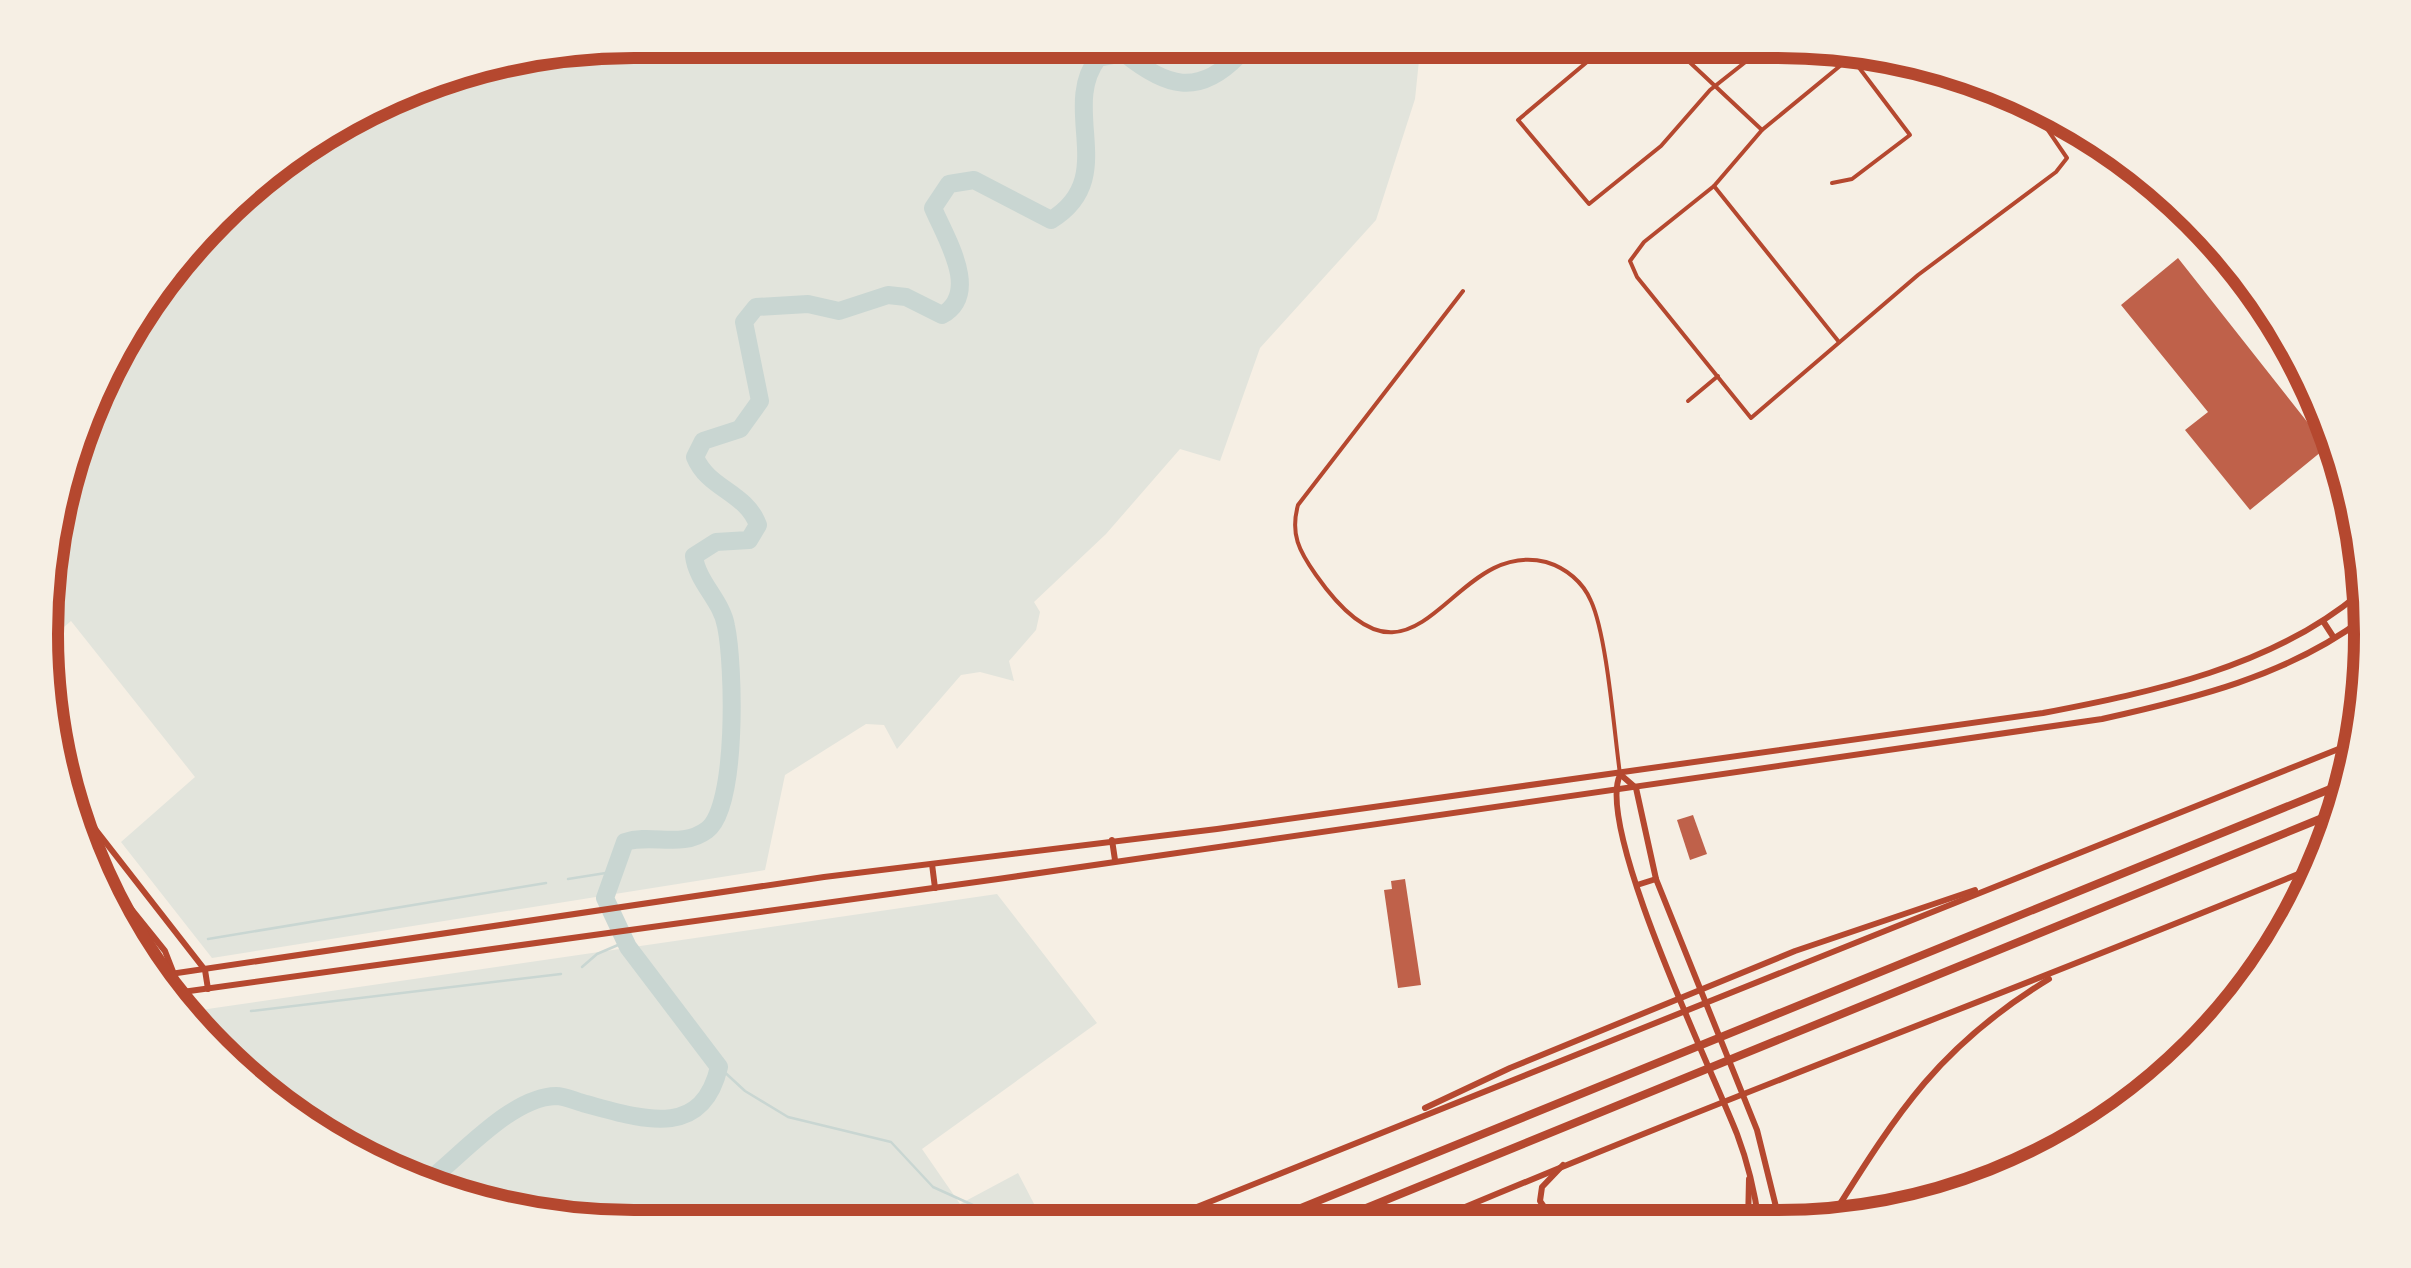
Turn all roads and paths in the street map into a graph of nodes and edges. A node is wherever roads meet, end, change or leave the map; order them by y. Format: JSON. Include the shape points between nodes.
{"nodes":[{"id":1,"x":1592,"y":58,"type":"edge"},
{"id":2,"x":1686,"y":58,"type":"edge"},
{"id":3,"x":1750,"y":58,"type":"edge"},
{"id":4,"x":1845,"y":61,"type":"edge"},
{"id":5,"x":1854,"y":62,"type":"edge"},
{"id":6,"x":1716,"y":85,"type":"junction"},
{"id":7,"x":2043,"y":123,"type":"edge"},
{"id":8,"x":1762,"y":130,"type":"junction"},
{"id":9,"x":1832,"y":183,"type":"dead end"},
{"id":10,"x":1714,"y":186,"type":"junction"},
{"id":11,"x":1463,"y":290,"type":"dead end"},
{"id":12,"x":1840,"y":344,"type":"junction"},
{"id":13,"x":1718,"y":376,"type":"junction"},
{"id":14,"x":1688,"y":401,"type":"dead end"},
{"id":15,"x":2352,"y":599,"type":"edge"},
{"id":16,"x":2323,"y":621,"type":"junction"},
{"id":17,"x":2354,"y":625,"type":"edge"},
{"id":18,"x":2334,"y":638,"type":"junction"},
{"id":19,"x":1894,"y":733,"type":"junction"},
{"id":20,"x":1896,"y":748,"type":"junction"},
{"id":21,"x":2342,"y":748,"type":"edge"},
{"id":22,"x":1765,"y":752,"type":"junction"},
{"id":23,"x":1766,"y":769,"type":"junction"},
{"id":24,"x":1620,"y":774,"type":"junction"},
{"id":25,"x":1636,"y":788,"type":"junction"},
{"id":26,"x":2332,"y":788,"type":"edge"},
{"id":27,"x":1612,"y":791,"type":"junction"},
{"id":28,"x":2323,"y":817,"type":"edge"},
{"id":29,"x":1262,"y":822,"type":"junction"},
{"id":30,"x":89,"y":823,"type":"edge"},
{"id":31,"x":1266,"y":838,"type":"junction"},
{"id":32,"x":1112,"y":840,"type":"junction"},
{"id":33,"x":1116,"y":860,"type":"junction"},
{"id":34,"x":932,"y":864,"type":"junction"},
{"id":35,"x":2302,"y":873,"type":"edge"},
{"id":36,"x":2024,"y":876,"type":"junction"},
{"id":37,"x":1656,"y":879,"type":"junction"},
{"id":38,"x":1636,"y":885,"type":"junction"},
{"id":39,"x":935,"y":888,"type":"junction"},
{"id":40,"x":127,"y":907,"type":"edge"},
{"id":41,"x":2070,"y":967,"type":"junction"},
{"id":42,"x":205,"y":970,"type":"junction"},
{"id":43,"x":177,"y":973,"type":"junction"},
{"id":44,"x":169,"y":974,"type":"edge"},
{"id":45,"x":208,"y":988,"type":"junction"},
{"id":46,"x":186,"y":991,"type":"junction"},
{"id":47,"x":182,"y":992,"type":"edge"},
{"id":48,"x":1702,"y":994,"type":"junction"},
{"id":49,"x":1681,"y":998,"type":"junction"},
{"id":50,"x":1379,"y":1131,"type":"junction"},
{"id":51,"x":1566,"y":1162,"type":"junction"},
{"id":52,"x":1750,"y":1173,"type":"junction"},
{"id":53,"x":1838,"y":1207,"type":"edge"},
{"id":54,"x":1188,"y":1210,"type":"edge"},
{"id":55,"x":1297,"y":1210,"type":"edge"},
{"id":56,"x":1362,"y":1210,"type":"edge"},
{"id":57,"x":1458,"y":1210,"type":"edge"},
{"id":58,"x":1546,"y":1210,"type":"edge"},
{"id":59,"x":1749,"y":1210,"type":"edge"},
{"id":60,"x":1757,"y":1210,"type":"edge"},
{"id":61,"x":1777,"y":1210,"type":"edge"}],
"edges":[{"from":1,"to":6,"type":"street","via":[[1518,120],[1589,204],[1661,146]]},
{"from":2,"to":6,"type":"street"},
{"from":3,"to":6,"type":"street"},
{"from":4,"to":8,"type":"street"},
{"from":5,"to":9,"type":"street","via":[[1910,136],[1852,178]]},
{"from":6,"to":8,"type":"street"},
{"from":7,"to":12,"type":"street","via":[[2067,158],[2056,172],[1918,275]]},
{"from":8,"to":10,"type":"street"},
{"from":10,"to":12,"type":"street"},
{"from":10,"to":13,"type":"street","via":[[1630,261]]},
{"from":11,"to":24,"type":"street","via":[[1298,505],[1295,540],[1347,614],[1376,631],[1407,628],[1511,562],[1540,561],[1570,574],[1594,606]]},
{"from":12,"to":13,"type":"street","via":[[1751,418]]},
{"from":13,"to":14,"type":"street"},
{"from":15,"to":16,"type":"main road"},
{"from":16,"to":18,"type":"main road"},
{"from":16,"to":19,"type":"main road","via":[[2249,658],[2137,695]]},
{"from":17,"to":18,"type":"main road"},
{"from":18,"to":20,"type":"main road","via":[[2244,681],[2154,708]]},
{"from":19,"to":20,"type":"main road"},
{"from":19,"to":22,"type":"main road"},
{"from":20,"to":23,"type":"main road"},
{"from":21,"to":36,"type":"main road"},
{"from":22,"to":23,"type":"main road"},
{"from":22,"to":24,"type":"main road"},
{"from":23,"to":25,"type":"main road"},
{"from":24,"to":25,"type":"main road"},
{"from":24,"to":27,"type":"main road"},
{"from":24,"to":29,"type":"main road"},
{"from":25,"to":27,"type":"main road"},
{"from":25,"to":37,"type":"main road"},
{"from":26,"to":55,"type":"highway"},
{"from":27,"to":31,"type":"main road"},
{"from":27,"to":38,"type":"main road"},
{"from":28,"to":56,"type":"highway"},
{"from":29,"to":31,"type":"main road"},
{"from":29,"to":32,"type":"main road"},
{"from":30,"to":42,"type":"main road"},
{"from":31,"to":33,"type":"main road"},
{"from":32,"to":33,"type":"main road"},
{"from":32,"to":34,"type":"main road"},
{"from":33,"to":39,"type":"main road"},
{"from":34,"to":39,"type":"main road"},
{"from":34,"to":42,"type":"main road"},
{"from":35,"to":41,"type":"main road"},
{"from":36,"to":48,"type":"main road","via":[[1853,929]]},
{"from":36,"to":50,"type":"main road"},
{"from":37,"to":38,"type":"main road"},
{"from":37,"to":48,"type":"main road"},
{"from":38,"to":49,"type":"main road"},
{"from":39,"to":45,"type":"main road"},
{"from":40,"to":43,"type":"main road"},
{"from":41,"to":51,"type":"main road"},
{"from":41,"to":53,"type":"main road","via":[[1989,1018],[1933,1068]]},
{"from":42,"to":43,"type":"main road"},
{"from":42,"to":45,"type":"main road"},
{"from":43,"to":44,"type":"main road"},
{"from":43,"to":46,"type":"main road"},
{"from":45,"to":46,"type":"main road"},
{"from":46,"to":47,"type":"main road"},
{"from":48,"to":49,"type":"main road"},
{"from":48,"to":61,"type":"main road","via":[[1757,1130]]},
{"from":49,"to":50,"type":"main road","via":[[1480,1081]]},
{"from":49,"to":52,"type":"main road"},
{"from":50,"to":54,"type":"main road"},
{"from":51,"to":57,"type":"main road"},
{"from":51,"to":58,"type":"main road","via":[[1542,1186]]},
{"from":52,"to":59,"type":"main road"},
{"from":52,"to":60,"type":"main road"}]}
